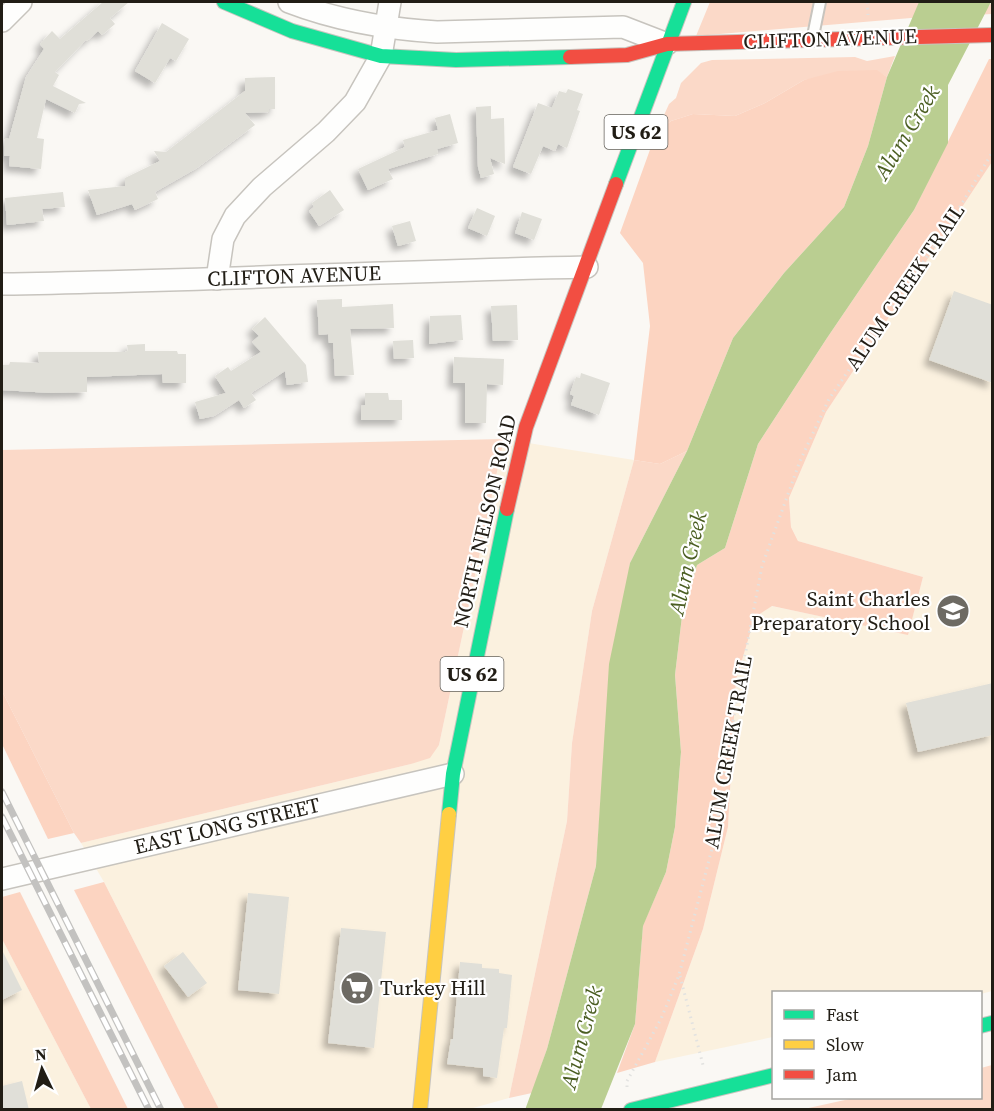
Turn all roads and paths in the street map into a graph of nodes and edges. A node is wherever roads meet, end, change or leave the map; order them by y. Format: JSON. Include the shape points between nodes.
{"nodes":[{"id":1,"x":21,"y":2,"type":"edge"},
{"id":2,"x":224,"y":2,"type":"edge"},
{"id":3,"x":288,"y":2,"type":"edge"},
{"id":4,"x":390,"y":2,"type":"edge"},
{"id":5,"x":684,"y":2,"type":"edge"},
{"id":6,"x":820,"y":2,"type":"edge"},
{"id":7,"x":867,"y":2,"type":"edge"},
{"id":8,"x":2,"y":21,"type":"edge"},
{"id":9,"x":868,"y":21,"type":"dead end"},
{"id":10,"x":386,"y":27,"type":"junction"},
{"id":11,"x":993,"y":35,"type":"edge"},
{"id":12,"x":813,"y":40,"type":"junction"},
{"id":13,"x":667,"y":44,"type":"junction"},
{"id":14,"x":381,"y":56,"type":"junction"},
{"id":15,"x":993,"y":153,"type":"edge"},
{"id":16,"x":587,"y":267,"type":"junction"},
{"id":17,"x":217,"y":279,"type":"junction"},
{"id":18,"x":2,"y":284,"type":"edge"},
{"id":19,"x":453,"y":774,"type":"junction"},
{"id":20,"x":2,"y":879,"type":"edge"},
{"id":21,"x":679,"y":975,"type":"junction"},
{"id":22,"x":772,"y":1075,"type":"edge"},
{"id":23,"x":627,"y":1090,"type":"dead end"},
{"id":24,"x":706,"y":1091,"type":"junction"},
{"id":25,"x":637,"y":1108,"type":"edge"},
{"id":26,"x":420,"y":1110,"type":"edge"}],
"edges":[{"from":1,"to":8,"type":"street"},
{"from":2,"to":14,"type":"main road","name":"CLIFTON AVENUE","via":[[292,31]]},
{"from":3,"to":10,"type":"street"},
{"from":4,"to":10,"type":"street"},
{"from":5,"to":13,"type":"main road","name":"NORTH NELSON ROAD","number":"US 62"},
{"from":6,"to":12,"type":"lane"},
{"from":7,"to":9,"type":"path"},
{"from":10,"to":13,"type":"street","via":[[437,32],[623,27]]},
{"from":10,"to":14,"type":"street"},
{"from":11,"to":12,"type":"main road","name":"CLIFTON AVENUE"},
{"from":12,"to":13,"type":"main road","name":"CLIFTON AVENUE"},
{"from":13,"to":14,"type":"main road","name":"CLIFTON AVENUE","via":[[627,55],[456,60]]},
{"from":13,"to":16,"type":"main road","name":"NORTH NELSON ROAD","number":"US 62"},
{"from":14,"to":17,"type":"street","via":[[355,102],[235,216],[223,239]]},
{"from":15,"to":21,"type":"path","name":"ALUM CREEK TRAIL","via":[[829,399],[800,461],[762,566],[714,841]]},
{"from":16,"to":17,"type":"street","name":"CLIFTON AVENUE"},
{"from":16,"to":19,"type":"main road","name":"NORTH NELSON ROAD","number":"US 62","via":[[520,446]]},
{"from":17,"to":18,"type":"street","name":"CLIFTON AVENUE"},
{"from":19,"to":20,"type":"street","name":"EAST LONG STREET"},
{"from":19,"to":26,"type":"main road","name":"NORTH NELSON ROAD","number":"US 62"},
{"from":21,"to":23,"type":"path","name":"ALUM CREEK TRAIL","via":[[661,1019],[627,1081]]},
{"from":21,"to":24,"type":"path","via":[[702,1057]]},
{"from":22,"to":24,"type":"main road"},
{"from":24,"to":25,"type":"main road"}]}
